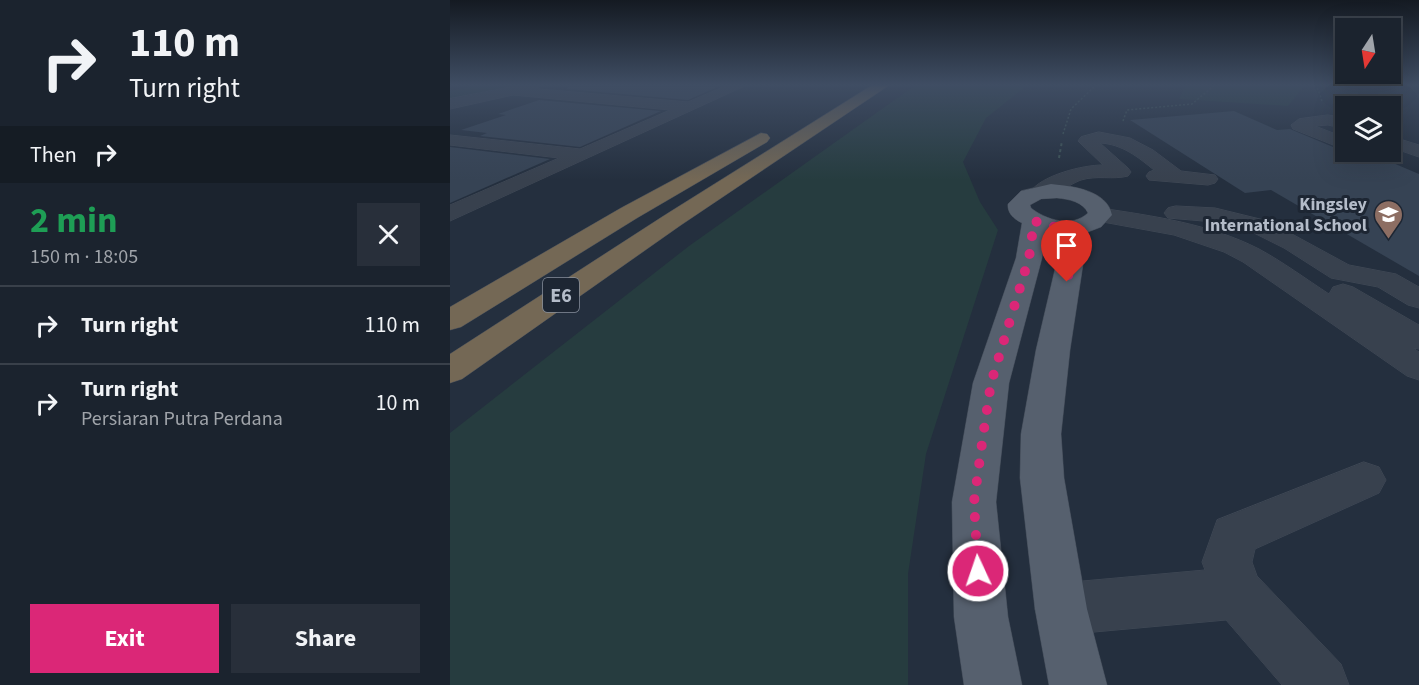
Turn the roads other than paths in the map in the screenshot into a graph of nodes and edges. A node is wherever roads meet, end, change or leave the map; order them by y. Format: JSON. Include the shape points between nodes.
{"nodes":[{"id":1,"x":670,"y":116,"type":"edge"},
{"id":2,"x":799,"y":116,"type":"edge"},
{"id":3,"x":832,"y":116,"type":"edge"},
{"id":4,"x":792,"y":120,"type":"dead end"},
{"id":5,"x":1335,"y":124,"type":"edge"},
{"id":6,"x":772,"y":132,"type":"dead end"},
{"id":7,"x":450,"y":140,"type":"edge"},
{"id":8,"x":1335,"y":140,"type":"edge"},
{"id":9,"x":1401,"y":145,"type":"edge"},
{"id":10,"x":1419,"y":151,"type":"edge"},
{"id":11,"x":582,"y":155,"type":"junction"},
{"id":12,"x":1120,"y":172,"type":"junction"},
{"id":13,"x":1177,"y":178,"type":"junction"},
{"id":14,"x":1208,"y":179,"type":"dead end"},
{"id":15,"x":1037,"y":207,"type":"junction"},
{"id":16,"x":1090,"y":211,"type":"junction"},
{"id":17,"x":1174,"y":213,"type":"junction"},
{"id":18,"x":450,"y":214,"type":"edge"},
{"id":19,"x":1341,"y":272,"type":"junction"},
{"id":20,"x":1419,"y":300,"type":"edge"},
{"id":21,"x":450,"y":320,"type":"edge"},
{"id":22,"x":1419,"y":333,"type":"edge"},
{"id":23,"x":1419,"y":339,"type":"edge"},
{"id":24,"x":1419,"y":368,"type":"edge"},
{"id":25,"x":450,"y":371,"type":"edge"},
{"id":26,"x":1364,"y":480,"type":"dead end"},
{"id":27,"x":1237,"y":593,"type":"junction"},
{"id":28,"x":1061,"y":609,"type":"junction"},
{"id":29,"x":993,"y":685,"type":"edge"},
{"id":30,"x":1078,"y":685,"type":"edge"},
{"id":31,"x":1320,"y":685,"type":"edge"}],
"edges":[{"from":1,"to":11,"type":"street"},
{"from":2,"to":4,"type":"highway"},
{"from":3,"to":25,"type":"highway","number":"E6"},
{"from":5,"to":8,"type":"street","via":[[1309,121],[1300,126]]},
{"from":6,"to":21,"type":"highway","number":"E6"},
{"from":7,"to":11,"type":"street"},
{"from":9,"to":10,"type":"street"},
{"from":11,"to":18,"type":"street"},
{"from":12,"to":13,"type":"street"},
{"from":12,"to":13,"type":"street","via":[[1087,141],[1126,141]]},
{"from":12,"to":15,"type":"street","via":[[1092,171],[1068,176]]},
{"from":12,"to":16,"type":"street","via":[[1086,181],[1081,190]]},
{"from":13,"to":14,"type":"street"},
{"from":15,"to":16,"type":"main road","via":[[1070,193]]},
{"from":15,"to":16,"type":"main road","via":[[1055,227]]},
{"from":15,"to":29,"type":"main road","via":[[1026,268],[991,383],[974,502],[981,617]]},
{"from":16,"to":17,"type":"street"},
{"from":16,"to":24,"type":"street","via":[[1186,229],[1230,244]]},
{"from":16,"to":28,"type":"main road","via":[[1053,350],[1041,434],[1042,478]]},
{"from":17,"to":19,"type":"street","via":[[1215,215],[1259,226]]},
{"from":17,"to":23,"type":"street","via":[[1235,231],[1265,245]]},
{"from":19,"to":20,"type":"street","via":[[1386,280]]},
{"from":19,"to":22,"type":"street"},
{"from":26,"to":27,"type":"street","via":[[1234,535],[1227,562]]},
{"from":27,"to":28,"type":"street"},
{"from":27,"to":31,"type":"street"},
{"from":28,"to":30,"type":"main road"}]}
